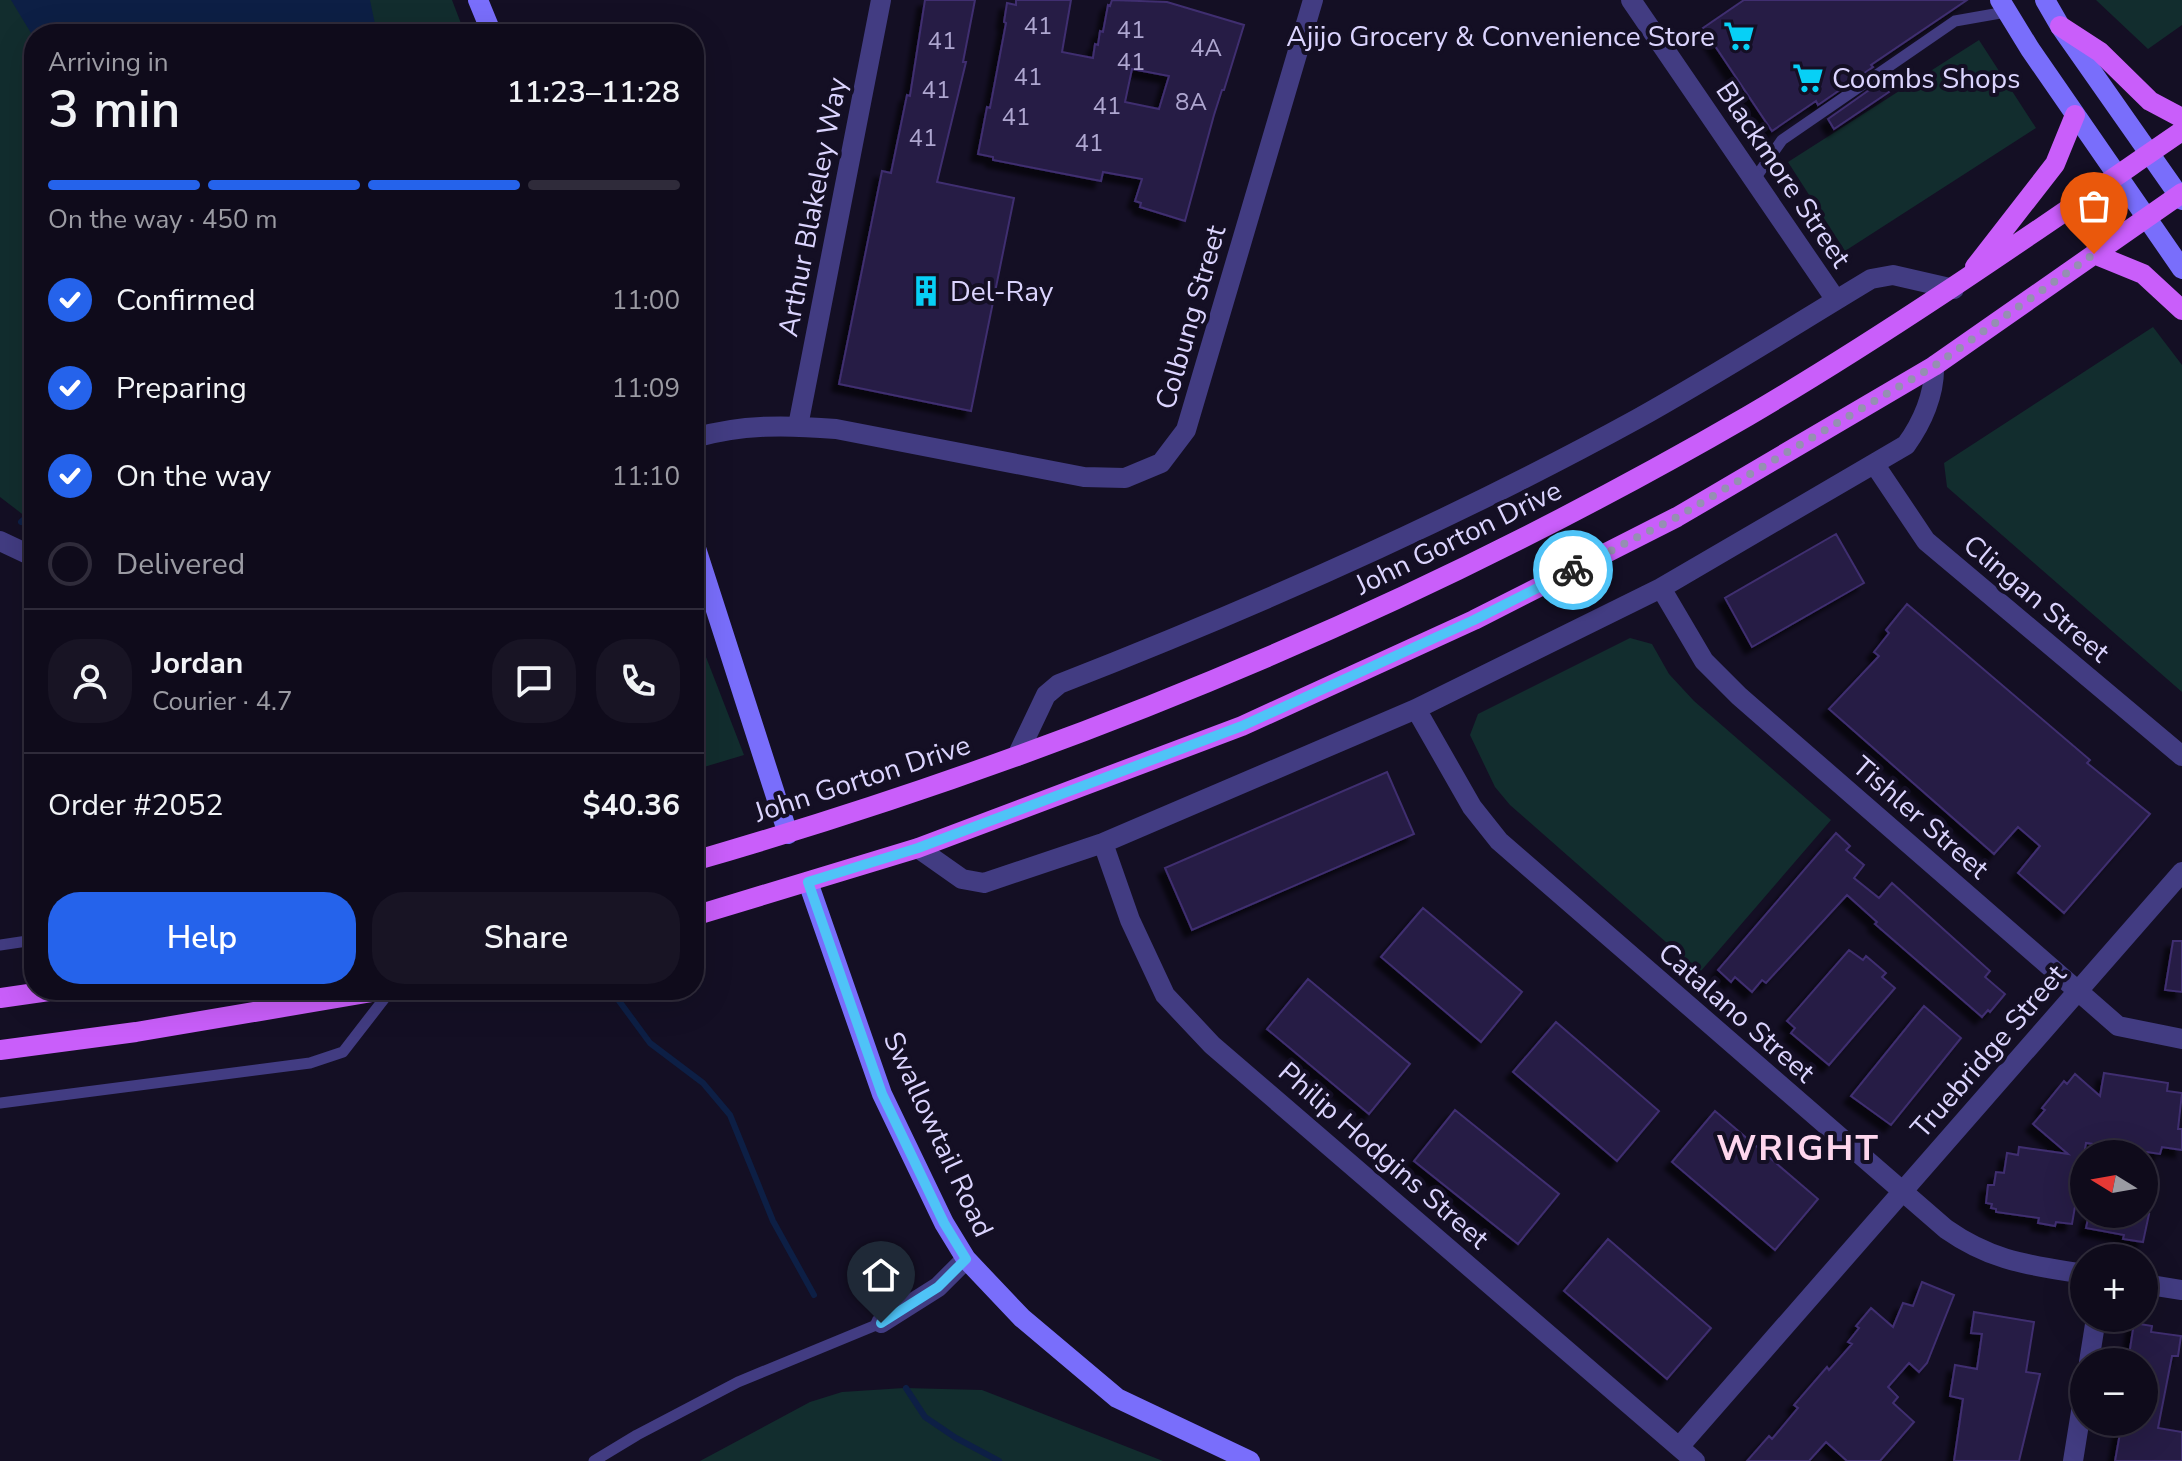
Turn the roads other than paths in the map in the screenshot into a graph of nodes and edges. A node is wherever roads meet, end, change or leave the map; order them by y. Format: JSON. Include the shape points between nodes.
{"nodes":[{"id":1,"x":478,"y":0,"type":"edge"},
{"id":2,"x":881,"y":0,"type":"edge"},
{"id":3,"x":1313,"y":0,"type":"edge"},
{"id":4,"x":1631,"y":0,"type":"edge"},
{"id":5,"x":2045,"y":0,"type":"edge"},
{"id":6,"x":2003,"y":6,"type":"edge"},
{"id":7,"x":488,"y":24,"type":"edge"},
{"id":8,"x":2060,"y":26,"type":"junction"},
{"id":9,"x":2075,"y":115,"type":"junction"},
{"id":10,"x":2182,"y":118,"type":"edge"},
{"id":11,"x":2182,"y":131,"type":"edge"},
{"id":12,"x":2150,"y":153,"type":"junction"},
{"id":13,"x":2117,"y":176,"type":"junction"},
{"id":14,"x":1754,"y":180,"type":"junction"},
{"id":15,"x":2181,"y":196,"type":"edge"},
{"id":16,"x":2146,"y":217,"type":"junction"},
{"id":17,"x":2094,"y":254,"type":"junction"},
{"id":18,"x":2182,"y":269,"type":"edge"},
{"id":19,"x":1958,"y":286,"type":"junction"},
{"id":20,"x":1836,"y":300,"type":"junction"},
{"id":21,"x":2182,"y":310,"type":"edge"},
{"id":22,"x":1934,"y":366,"type":"junction"},
{"id":23,"x":798,"y":426,"type":"junction"},
{"id":24,"x":704,"y":435,"type":"edge"},
{"id":25,"x":1875,"y":465,"type":"junction"},
{"id":26,"x":1,"y":542,"type":"edge"},
{"id":27,"x":24,"y":552,"type":"edge"},
{"id":28,"x":704,"y":573,"type":"edge"},
{"id":29,"x":1661,"y":588,"type":"junction"},
{"id":30,"x":1416,"y":709,"type":"junction"},
{"id":31,"x":1017,"y":756,"type":"junction"},
{"id":32,"x":2182,"y":756,"type":"edge"},
{"id":33,"x":788,"y":834,"type":"junction"},
{"id":34,"x":1103,"y":843,"type":"junction"},
{"id":35,"x":918,"y":848,"type":"junction"},
{"id":36,"x":704,"y":858,"type":"edge"},
{"id":37,"x":2182,"y":872,"type":"edge"},
{"id":38,"x":808,"y":882,"type":"junction"},
{"id":39,"x":704,"y":913,"type":"edge"},
{"id":40,"x":24,"y":941,"type":"edge"},
{"id":41,"x":0,"y":945,"type":"edge"},
{"id":42,"x":2078,"y":991,"type":"junction"},
{"id":43,"x":24,"y":995,"type":"edge"},
{"id":44,"x":0,"y":998,"type":"edge"},
{"id":45,"x":325,"y":1000,"type":"edge"},
{"id":46,"x":383,"y":1000,"type":"edge"},
{"id":47,"x":2182,"y":1039,"type":"edge"},
{"id":48,"x":0,"y":1050,"type":"edge"},
{"id":49,"x":0,"y":1103,"type":"edge"},
{"id":50,"x":1903,"y":1191,"type":"junction"},
{"id":51,"x":966,"y":1259,"type":"junction"},
{"id":52,"x":2070,"y":1272,"type":"edge"},
{"id":53,"x":2158,"y":1286,"type":"edge"},
{"id":54,"x":2182,"y":1290,"type":"edge"},
{"id":55,"x":881,"y":1323,"type":"joint"},
{"id":56,"x":2077,"y":1436,"type":"edge"},
{"id":57,"x":1679,"y":1447,"type":"junction"},
{"id":58,"x":594,"y":1461,"type":"edge"},
{"id":59,"x":1250,"y":1461,"type":"edge"},
{"id":60,"x":1695,"y":1461,"type":"edge"},
{"id":61,"x":2073,"y":1461,"type":"edge"}],
"edges":[{"from":1,"to":7,"type":"street"},
{"from":2,"to":23,"type":"street","name":"Arthur Blakeley Way"},
{"from":3,"to":23,"type":"street","name":"Colbung Street","via":[[1186,430],[1161,463],[1125,478],[1084,477]]},
{"from":4,"to":14,"type":"street","name":"Blackmore Street"},
{"from":5,"to":8,"type":"street"},
{"from":6,"to":9,"type":"street"},
{"from":6,"to":14,"type":"lane","via":[[1955,21],[1782,140]]},
{"from":8,"to":10,"type":"main road","via":[[2100,52],[2155,105]]},
{"from":8,"to":12,"type":"street"},
{"from":9,"to":13,"type":"street"},
{"from":9,"to":19,"type":"main road","via":[[2055,164]]},
{"from":11,"to":12,"type":"main road","name":"John Gorton Drive"},
{"from":12,"to":13,"type":"main road","name":"John Gorton Drive"},
{"from":12,"to":15,"type":"street"},
{"from":13,"to":16,"type":"street"},
{"from":13,"to":19,"type":"main road","name":"John Gorton Drive"},
{"from":14,"to":20,"type":"street","name":"Blackmore Street"},
{"from":15,"to":16,"type":"main road"},
{"from":16,"to":17,"type":"main road"},
{"from":16,"to":18,"type":"street"},
{"from":17,"to":21,"type":"main road","via":[[2143,274]]},
{"from":17,"to":22,"type":"main road"},
{"from":19,"to":20,"type":"street","via":[[1893,275],[1871,279]]},
{"from":19,"to":31,"type":"main road","name":"John Gorton Drive","via":[[1748,416],[1467,566],[1212,681]]},
{"from":20,"to":31,"type":"street","via":[[1563,458],[1289,590],[1059,684],[1046,695]]},
{"from":22,"to":25,"type":"street","via":[[1935,382],[1918,428],[1906,445]]},
{"from":22,"to":35,"type":"main road","via":[[1677,517],[1474,620],[1242,726]]},
{"from":23,"to":24,"type":"street","name":"Colbung Street","via":[[728,428]]},
{"from":25,"to":29,"type":"street"},
{"from":25,"to":32,"type":"street","name":"Clingan Street","via":[[1926,541]]},
{"from":26,"to":27,"type":"street"},
{"from":28,"to":33,"type":"street"},
{"from":29,"to":30,"type":"street"},
{"from":29,"to":42,"type":"street","name":"Tishler Street","via":[[1704,661],[1739,696]]},
{"from":30,"to":34,"type":"street"},
{"from":30,"to":50,"type":"street","name":"Catalano Street","via":[[1472,807],[1499,841]]},
{"from":31,"to":33,"type":"main road","name":"John Gorton Drive"},
{"from":33,"to":36,"type":"main road","name":"John Gorton Drive"},
{"from":34,"to":35,"type":"street","via":[[984,883],[962,879]]},
{"from":34,"to":57,"type":"street","name":"Philip Hodgins Street","via":[[1130,920],[1165,995],[1182,1016]]},
{"from":35,"to":38,"type":"main road"},
{"from":37,"to":42,"type":"street","name":"Truebridge Street"},
{"from":38,"to":39,"type":"main road"},
{"from":38,"to":51,"type":"street","name":"Swallowtail Road","via":[[882,1094]]},
{"from":40,"to":41,"type":"lane"},
{"from":42,"to":47,"type":"street","name":"Tishler Street","via":[[2118,1026]]},
{"from":42,"to":50,"type":"street","name":"Truebridge Street"},
{"from":43,"to":44,"type":"main road"},
{"from":45,"to":48,"type":"main road"},
{"from":46,"to":49,"type":"lane","via":[[343,1052],[310,1063]]},
{"from":50,"to":52,"type":"street","name":"Catalano Street","via":[[1971,1246],[2008,1261]]},
{"from":50,"to":57,"type":"street","name":"Truebridge Street"},
{"from":51,"to":55,"type":"street","via":[[938,1287]]},
{"from":51,"to":59,"type":"street","name":"Swallowtail Road","via":[[1022,1318],[1117,1398]]},
{"from":53,"to":54,"type":"street"},
{"from":55,"to":58,"type":"lane","via":[[738,1382]]},
{"from":56,"to":61,"type":"street"},
{"from":57,"to":60,"type":"street","name":"Philip Hodgins Street"}]}
